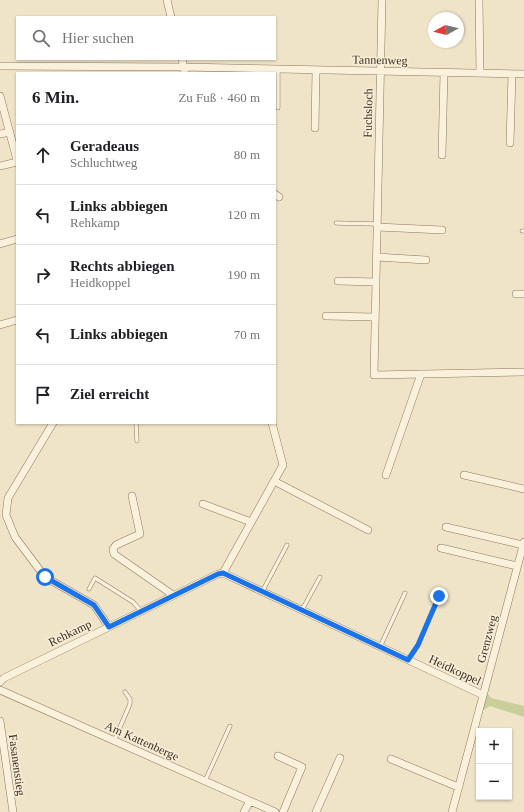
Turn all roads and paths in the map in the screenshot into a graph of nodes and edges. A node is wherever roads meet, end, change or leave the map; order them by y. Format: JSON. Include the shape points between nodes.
{"nodes":[{"id":1,"x":167,"y":0,"type":"edge"},
{"id":2,"x":382,"y":0,"type":"edge"},
{"id":3,"x":479,"y":0,"type":"edge"},
{"id":4,"x":171,"y":16,"type":"edge"},
{"id":5,"x":182,"y":60,"type":"edge"},
{"id":6,"x":0,"y":66,"type":"edge"},
{"id":7,"x":124,"y":66,"type":"edge"},
{"id":8,"x":278,"y":69,"type":"junction"},
{"id":9,"x":184,"y":70,"type":"edge"},
{"id":10,"x":316,"y":70,"type":"junction"},
{"id":11,"x":380,"y":71,"type":"junction"},
{"id":12,"x":444,"y":73,"type":"junction"},
{"id":13,"x":480,"y":74,"type":"junction"},
{"id":14,"x":512,"y":74,"type":"junction"},
{"id":15,"x":524,"y":74,"type":"edge"},
{"id":16,"x":0,"y":96,"type":"edge"},
{"id":17,"x":278,"y":108,"type":"dead end"},
{"id":18,"x":315,"y":128,"type":"dead end"},
{"id":19,"x":10,"y":132,"type":"junction"},
{"id":20,"x":0,"y":134,"type":"edge"},
{"id":21,"x":510,"y":143,"type":"dead end"},
{"id":22,"x":442,"y":155,"type":"dead end"},
{"id":23,"x":16,"y":157,"type":"edge"},
{"id":24,"x":16,"y":161,"type":"edge"},
{"id":25,"x":0,"y":166,"type":"edge"},
{"id":26,"x":336,"y":223,"type":"dead end"},
{"id":27,"x":377,"y":225,"type":"junction"},
{"id":28,"x":442,"y":230,"type":"dead end"},
{"id":29,"x":16,"y":239,"type":"edge"},
{"id":30,"x":0,"y":244,"type":"edge"},
{"id":31,"x":376,"y":257,"type":"junction"},
{"id":32,"x":426,"y":260,"type":"dead end"},
{"id":33,"x":338,"y":281,"type":"dead end"},
{"id":34,"x":376,"y":282,"type":"junction"},
{"id":35,"x":516,"y":294,"type":"dead end"},
{"id":36,"x":524,"y":294,"type":"edge"},
{"id":37,"x":326,"y":316,"type":"dead end"},
{"id":38,"x":375,"y":317,"type":"junction"},
{"id":39,"x":16,"y":320,"type":"edge"},
{"id":40,"x":0,"y":325,"type":"edge"},
{"id":41,"x":524,"y":372,"type":"edge"},
{"id":42,"x":421,"y":374,"type":"junction"},
{"id":43,"x":52,"y":424,"type":"edge"},
{"id":44,"x":136,"y":424,"type":"edge"},
{"id":45,"x":272,"y":424,"type":"edge"},
{"id":46,"x":137,"y":441,"type":"dead end"},
{"id":47,"x":386,"y":474,"type":"dead end"},
{"id":48,"x":464,"y":475,"type":"dead end"},
{"id":49,"x":274,"y":481,"type":"junction"},
{"id":50,"x":524,"y":489,"type":"edge"},
{"id":51,"x":132,"y":496,"type":"dead end"},
{"id":52,"x":203,"y":504,"type":"dead end"},
{"id":53,"x":252,"y":522,"type":"junction"},
{"id":54,"x":446,"y":527,"type":"dead end"},
{"id":55,"x":368,"y":530,"type":"dead end"},
{"id":56,"x":524,"y":543,"type":"edge"},
{"id":57,"x":287,"y":545,"type":"dead end"},
{"id":58,"x":441,"y":548,"type":"dead end"},
{"id":59,"x":517,"y":566,"type":"junction"},
{"id":60,"x":223,"y":573,"type":"junction"},
{"id":61,"x":320,"y":577,"type":"dead end"},
{"id":62,"x":88,"y":589,"type":"dead end"},
{"id":63,"x":262,"y":592,"type":"junction"},
{"id":64,"x":405,"y":593,"type":"dead end"},
{"id":65,"x":173,"y":596,"type":"junction"},
{"id":66,"x":439,"y":596,"type":"dead end"},
{"id":67,"x":302,"y":610,"type":"junction"},
{"id":68,"x":141,"y":611,"type":"junction"},
{"id":69,"x":109,"y":627,"type":"junction"},
{"id":70,"x":380,"y":647,"type":"junction"},
{"id":71,"x":408,"y":660,"type":"junction"},
{"id":72,"x":0,"y":682,"type":"edge"},
{"id":73,"x":0,"y":690,"type":"edge"},
{"id":74,"x":125,"y":692,"type":"dead end"},
{"id":75,"x":483,"y":696,"type":"junction"},
{"id":76,"x":0,"y":721,"type":"edge"},
{"id":77,"x":230,"y":726,"type":"dead end"},
{"id":78,"x":114,"y":741,"type":"junction"},
{"id":79,"x":278,"y":756,"type":"dead end"},
{"id":80,"x":340,"y":758,"type":"dead end"},
{"id":81,"x":391,"y":759,"type":"dead end"},
{"id":82,"x":205,"y":781,"type":"junction"},
{"id":83,"x":458,"y":787,"type":"junction"},
{"id":84,"x":250,"y":801,"type":"junction"},
{"id":85,"x":13,"y":812,"type":"edge"},
{"id":86,"x":244,"y":812,"type":"edge"},
{"id":87,"x":275,"y":812,"type":"edge"},
{"id":88,"x":283,"y":812,"type":"edge"},
{"id":89,"x":316,"y":812,"type":"edge"},
{"id":90,"x":452,"y":812,"type":"edge"}],
"edges":[{"from":1,"to":4,"type":"street"},
{"from":2,"to":11,"type":"street","name":"Fuchsloch"},
{"from":3,"to":13,"type":"street"},
{"from":5,"to":9,"type":"street"},
{"from":6,"to":7,"type":"street","name":"Tannenweg"},
{"from":7,"to":9,"type":"street","name":"Tannenweg"},
{"from":8,"to":9,"type":"street","name":"Tannenweg"},
{"from":8,"to":10,"type":"street","name":"Tannenweg"},
{"from":8,"to":17,"type":"lane"},
{"from":10,"to":11,"type":"street","name":"Tannenweg"},
{"from":10,"to":18,"type":"street"},
{"from":11,"to":12,"type":"street","name":"Tannenweg"},
{"from":11,"to":27,"type":"street","name":"Fuchsloch"},
{"from":12,"to":13,"type":"street","name":"Tannenweg"},
{"from":12,"to":22,"type":"street"},
{"from":13,"to":14,"type":"street","name":"Tannenweg"},
{"from":14,"to":15,"type":"street","name":"Tannenweg"},
{"from":14,"to":21,"type":"street"},
{"from":16,"to":19,"type":"street"},
{"from":19,"to":20,"type":"street"},
{"from":19,"to":23,"type":"street"},
{"from":24,"to":25,"type":"street"},
{"from":26,"to":27,"type":"lane"},
{"from":27,"to":28,"type":"street"},
{"from":27,"to":31,"type":"street","name":"Fuchsloch"},
{"from":29,"to":30,"type":"street"},
{"from":31,"to":32,"type":"street"},
{"from":31,"to":34,"type":"street","name":"Fuchsloch"},
{"from":33,"to":34,"type":"street"},
{"from":34,"to":38,"type":"street","name":"Fuchsloch"},
{"from":35,"to":36,"type":"street"},
{"from":37,"to":38,"type":"street"},
{"from":38,"to":42,"type":"street","name":"Fuchsloch","via":[[374,375]]},
{"from":39,"to":40,"type":"street"},
{"from":41,"to":42,"type":"street"},
{"from":42,"to":47,"type":"street"},
{"from":43,"to":69,"type":"street","via":[[8,498],[6,515],[15,537],[45,577],[94,605]]},
{"from":44,"to":46,"type":"lane"},
{"from":45,"to":49,"type":"street","via":[[283,465]]},
{"from":48,"to":50,"type":"street"},
{"from":49,"to":53,"type":"street"},
{"from":49,"to":55,"type":"street"},
{"from":51,"to":65,"type":"street","via":[[140,534],[116,545],[114,554]]},
{"from":52,"to":53,"type":"street"},
{"from":53,"to":60,"type":"street"},
{"from":54,"to":56,"type":"street","name":"Grenzweg"},
{"from":56,"to":59,"type":"street","name":"Grenzweg"},
{"from":57,"to":63,"type":"lane"},
{"from":58,"to":59,"type":"street"},
{"from":59,"to":75,"type":"street","name":"Grenzweg"},
{"from":60,"to":63,"type":"street","name":"Heidkoppel"},
{"from":60,"to":65,"type":"street","name":"Rehkamp"},
{"from":61,"to":67,"type":"lane"},
{"from":62,"to":68,"type":"lane","via":[[95,578],[133,602]]},
{"from":63,"to":67,"type":"street","name":"Heidkoppel"},
{"from":64,"to":70,"type":"lane"},
{"from":65,"to":68,"type":"street","name":"Rehkamp"},
{"from":66,"to":71,"type":"lane","via":[[418,645]]},
{"from":67,"to":70,"type":"street","name":"Heidkoppel"},
{"from":68,"to":69,"type":"street","name":"Rehkamp"},
{"from":69,"to":72,"type":"street","name":"Rehkamp"},
{"from":70,"to":71,"type":"street","name":"Heidkoppel"},
{"from":71,"to":75,"type":"street","name":"Heidkoppel"},
{"from":73,"to":78,"type":"street","name":"Am Kattenberge"},
{"from":74,"to":78,"type":"lane","via":[[130,704]]},
{"from":75,"to":83,"type":"street","name":"Grenzweg"},
{"from":76,"to":85,"type":"street","name":"Fasanenstieg"},
{"from":77,"to":82,"type":"lane"},
{"from":78,"to":82,"type":"street","name":"Am Kattenberge"},
{"from":79,"to":88,"type":"street","via":[[302,767]]},
{"from":80,"to":89,"type":"street"},
{"from":81,"to":83,"type":"street"},
{"from":82,"to":84,"type":"street","name":"Am Kattenberge"},
{"from":83,"to":90,"type":"street","name":"Grenzweg"},
{"from":84,"to":86,"type":"street"},
{"from":84,"to":87,"type":"street","name":"Am Kattenberge"}]}
